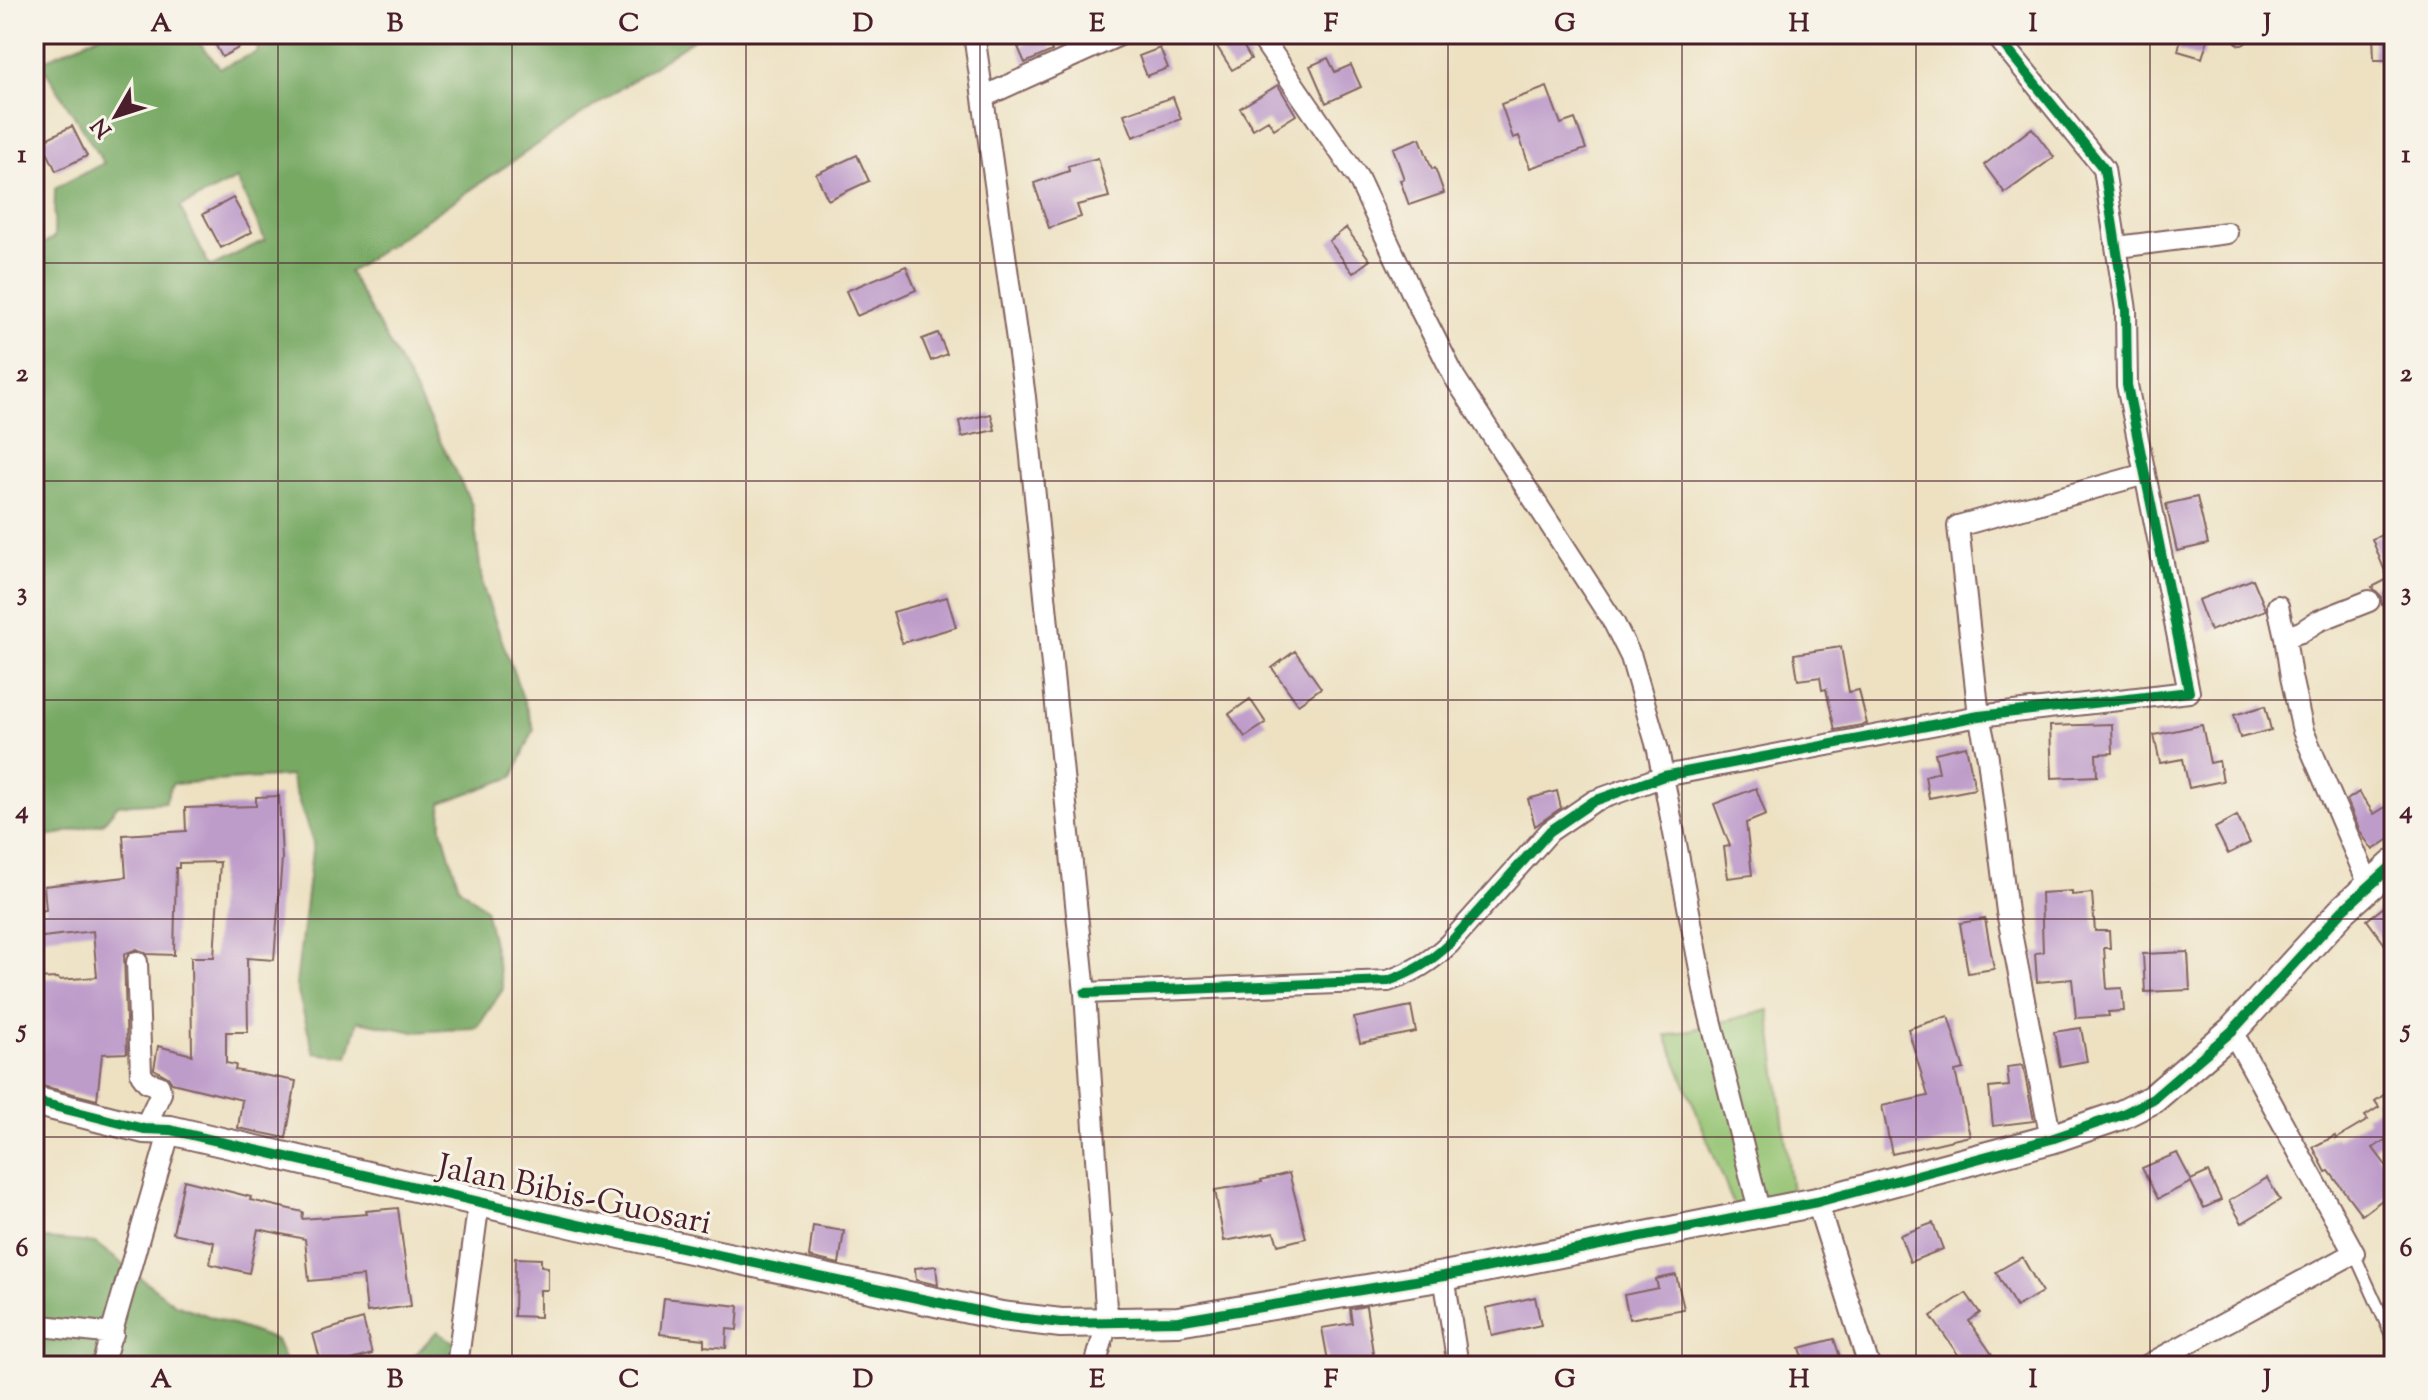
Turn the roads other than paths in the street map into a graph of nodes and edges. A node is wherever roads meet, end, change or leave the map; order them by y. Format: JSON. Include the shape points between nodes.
{"nodes":[{"id":1,"x":974,"y":34,"type":"edge"},
{"id":2,"x":1122,"y":34,"type":"edge"},
{"id":3,"x":1259,"y":34,"type":"edge"},
{"id":4,"x":1995,"y":34,"type":"edge"},
{"id":5,"x":983,"y":97,"type":"junction"},
{"id":6,"x":2227,"y":233,"type":"dead end"},
{"id":7,"x":2118,"y":247,"type":"junction"},
{"id":8,"x":2145,"y":474,"type":"junction"},
{"id":9,"x":2369,"y":601,"type":"dead end"},
{"id":10,"x":2278,"y":606,"type":"dead end"},
{"id":11,"x":2285,"y":637,"type":"junction"},
{"id":12,"x":1979,"y":716,"type":"junction"},
{"id":13,"x":1664,"y":776,"type":"junction"},
{"id":14,"x":2394,"y":864,"type":"edge"},
{"id":15,"x":2370,"y":887,"type":"junction"},
{"id":16,"x":137,"y":962,"type":"dead end"},
{"id":17,"x":1085,"y":993,"type":"junction"},
{"id":18,"x":2232,"y":1031,"type":"junction"},
{"id":19,"x":34,"y":1101,"type":"edge"},
{"id":20,"x":157,"y":1129,"type":"junction"},
{"id":21,"x":2051,"y":1139,"type":"junction"},
{"id":22,"x":479,"y":1201,"type":"junction"},
{"id":23,"x":1817,"y":1202,"type":"junction"},
{"id":24,"x":1760,"y":1214,"type":"junction"},
{"id":25,"x":2354,"y":1253,"type":"junction"},
{"id":26,"x":1444,"y":1276,"type":"junction"},
{"id":27,"x":1107,"y":1323,"type":"junction"},
{"id":28,"x":34,"y":1325,"type":"edge"},
{"id":29,"x":113,"y":1334,"type":"junction"},
{"id":30,"x":2394,"y":1342,"type":"edge"},
{"id":31,"x":102,"y":1366,"type":"edge"},
{"id":32,"x":457,"y":1366,"type":"edge"},
{"id":33,"x":1095,"y":1366,"type":"edge"},
{"id":34,"x":1458,"y":1366,"type":"edge"},
{"id":35,"x":1869,"y":1366,"type":"edge"},
{"id":36,"x":2146,"y":1366,"type":"edge"}],
"edges":[{"from":1,"to":5,"type":"street"},
{"from":2,"to":5,"type":"street"},
{"from":3,"to":13,"type":"street","via":[[1358,178],[1455,378],[1614,623],[1631,657]]},
{"from":4,"to":7,"type":"street","via":[[2104,169]]},
{"from":5,"to":17,"type":"street","via":[[1025,397]]},
{"from":6,"to":7,"type":"street"},
{"from":7,"to":8,"type":"street","via":[[2127,385]]},
{"from":8,"to":12,"type":"street","via":[[1958,526]]},
{"from":8,"to":12,"type":"street","via":[[2189,692]]},
{"from":9,"to":11,"type":"street"},
{"from":10,"to":11,"type":"street"},
{"from":11,"to":15,"type":"street","via":[[2303,731]]},
{"from":12,"to":13,"type":"street"},
{"from":12,"to":21,"type":"street","via":[[2007,912]]},
{"from":13,"to":17,"type":"street","via":[[1594,801],[1550,831],[1432,960],[1388,981]]},
{"from":13,"to":24,"type":"street","via":[[1706,1000]]},
{"from":14,"to":15,"type":"street","name":"Jalan Bibis-Guosari"},
{"from":15,"to":18,"type":"street","name":"Jalan Bibis-Guosari"},
{"from":16,"to":20,"type":"street","via":[[141,1074],[159,1086]]},
{"from":17,"to":27,"type":"street"},
{"from":18,"to":21,"type":"street","name":"Jalan Bibis-Guosari","via":[[2153,1099]]},
{"from":18,"to":25,"type":"street"},
{"from":19,"to":20,"type":"street","name":"Jalan Bibis-Guosari"},
{"from":20,"to":22,"type":"street","name":"Jalan Bibis-Guosari"},
{"from":20,"to":29,"type":"street"},
{"from":21,"to":23,"type":"street","name":"Jalan Bibis-Guosari"},
{"from":22,"to":27,"type":"street","name":"Jalan Bibis-Guosari","via":[[1001,1316]]},
{"from":22,"to":32,"type":"street"},
{"from":23,"to":24,"type":"street","name":"Jalan Bibis-Guosari"},
{"from":23,"to":35,"type":"street"},
{"from":24,"to":26,"type":"street","name":"Jalan Bibis-Guosari"},
{"from":25,"to":30,"type":"lane"},
{"from":25,"to":36,"type":"street"},
{"from":26,"to":27,"type":"street","name":"Jalan Bibis-Guosari","via":[[1178,1321]]},
{"from":26,"to":34,"type":"street"},
{"from":27,"to":33,"type":"street"},
{"from":28,"to":29,"type":"street"},
{"from":29,"to":31,"type":"street"}]}
